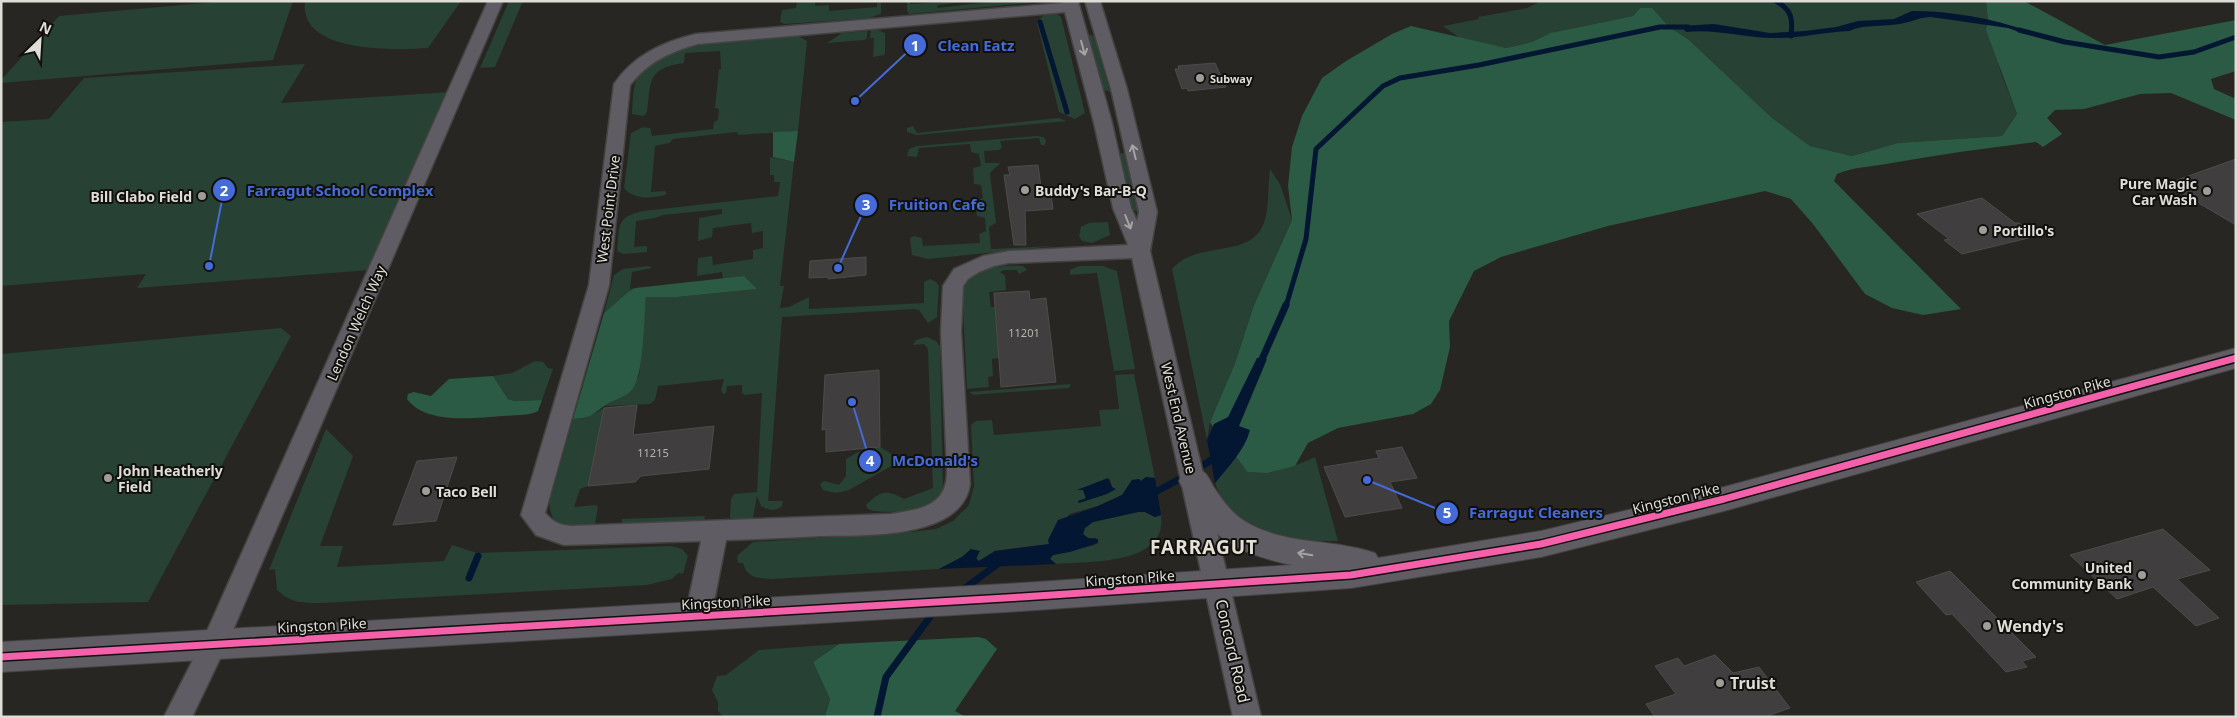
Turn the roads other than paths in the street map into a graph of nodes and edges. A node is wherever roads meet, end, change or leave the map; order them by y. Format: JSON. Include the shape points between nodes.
{"nodes":[{"id":1,"x":496,"y":1,"type":"edge"},
{"id":2,"x":1092,"y":1,"type":"edge"},
{"id":3,"x":1070,"y":4,"type":"edge"},
{"id":4,"x":1140,"y":251,"type":"junction"},
{"id":5,"x":2236,"y":358,"type":"edge"},
{"id":6,"x":1196,"y":486,"type":"junction"},
{"id":7,"x":715,"y":532,"type":"junction"},
{"id":8,"x":1405,"y":567,"type":"junction"},
{"id":9,"x":1218,"y":584,"type":"junction"},
{"id":10,"x":698,"y":617,"type":"junction"},
{"id":11,"x":214,"y":644,"type":"junction"},
{"id":12,"x":1,"y":657,"type":"edge"},
{"id":13,"x":178,"y":717,"type":"edge"},
{"id":14,"x":1247,"y":717,"type":"edge"}],
"edges":[{"from":1,"to":11,"type":"street","name":"Lendon Welch Way"},
{"from":4,"to":2,"type":"street","name":"West End Avenue","one_way":true,"via":[[1148,212],[1119,89]]},
{"from":3,"to":4,"type":"street","name":"West End Avenue","one_way":true,"via":[[1104,123],[1122,208]]},
{"from":3,"to":7,"type":"street","name":"West Point Drive","via":[[696,39],[658,52],[637,65],[622,84],[599,284],[533,515],[544,529],[570,536]]},
{"from":4,"to":6,"type":"street","name":"West End Avenue"},
{"from":4,"to":7,"type":"street","via":[[1009,257],[990,260],[961,274],[953,286],[950,332],[958,480],[952,500],[935,512],[891,524]]},
{"from":5,"to":8,"type":"main road","name":"Kingston Pike","via":[[1724,499],[1541,544]]},
{"from":8,"to":6,"type":"main road","one_way":true,"via":[[1299,553],[1253,541],[1230,528]]},
{"from":6,"to":9,"type":"street","name":"West End Avenue"},
{"from":7,"to":10,"type":"street"},
{"from":8,"to":9,"type":"main road","name":"Kingston Pike","via":[[1351,575]]},
{"from":9,"to":10,"type":"main road","name":"Kingston Pike"},
{"from":9,"to":14,"type":"street","name":"Concord Road"},
{"from":10,"to":11,"type":"main road","name":"Kingston Pike"},
{"from":11,"to":12,"type":"main road","name":"Kingston Pike"},
{"from":11,"to":13,"type":"street","name":"Lendon Welch Way"}]}
